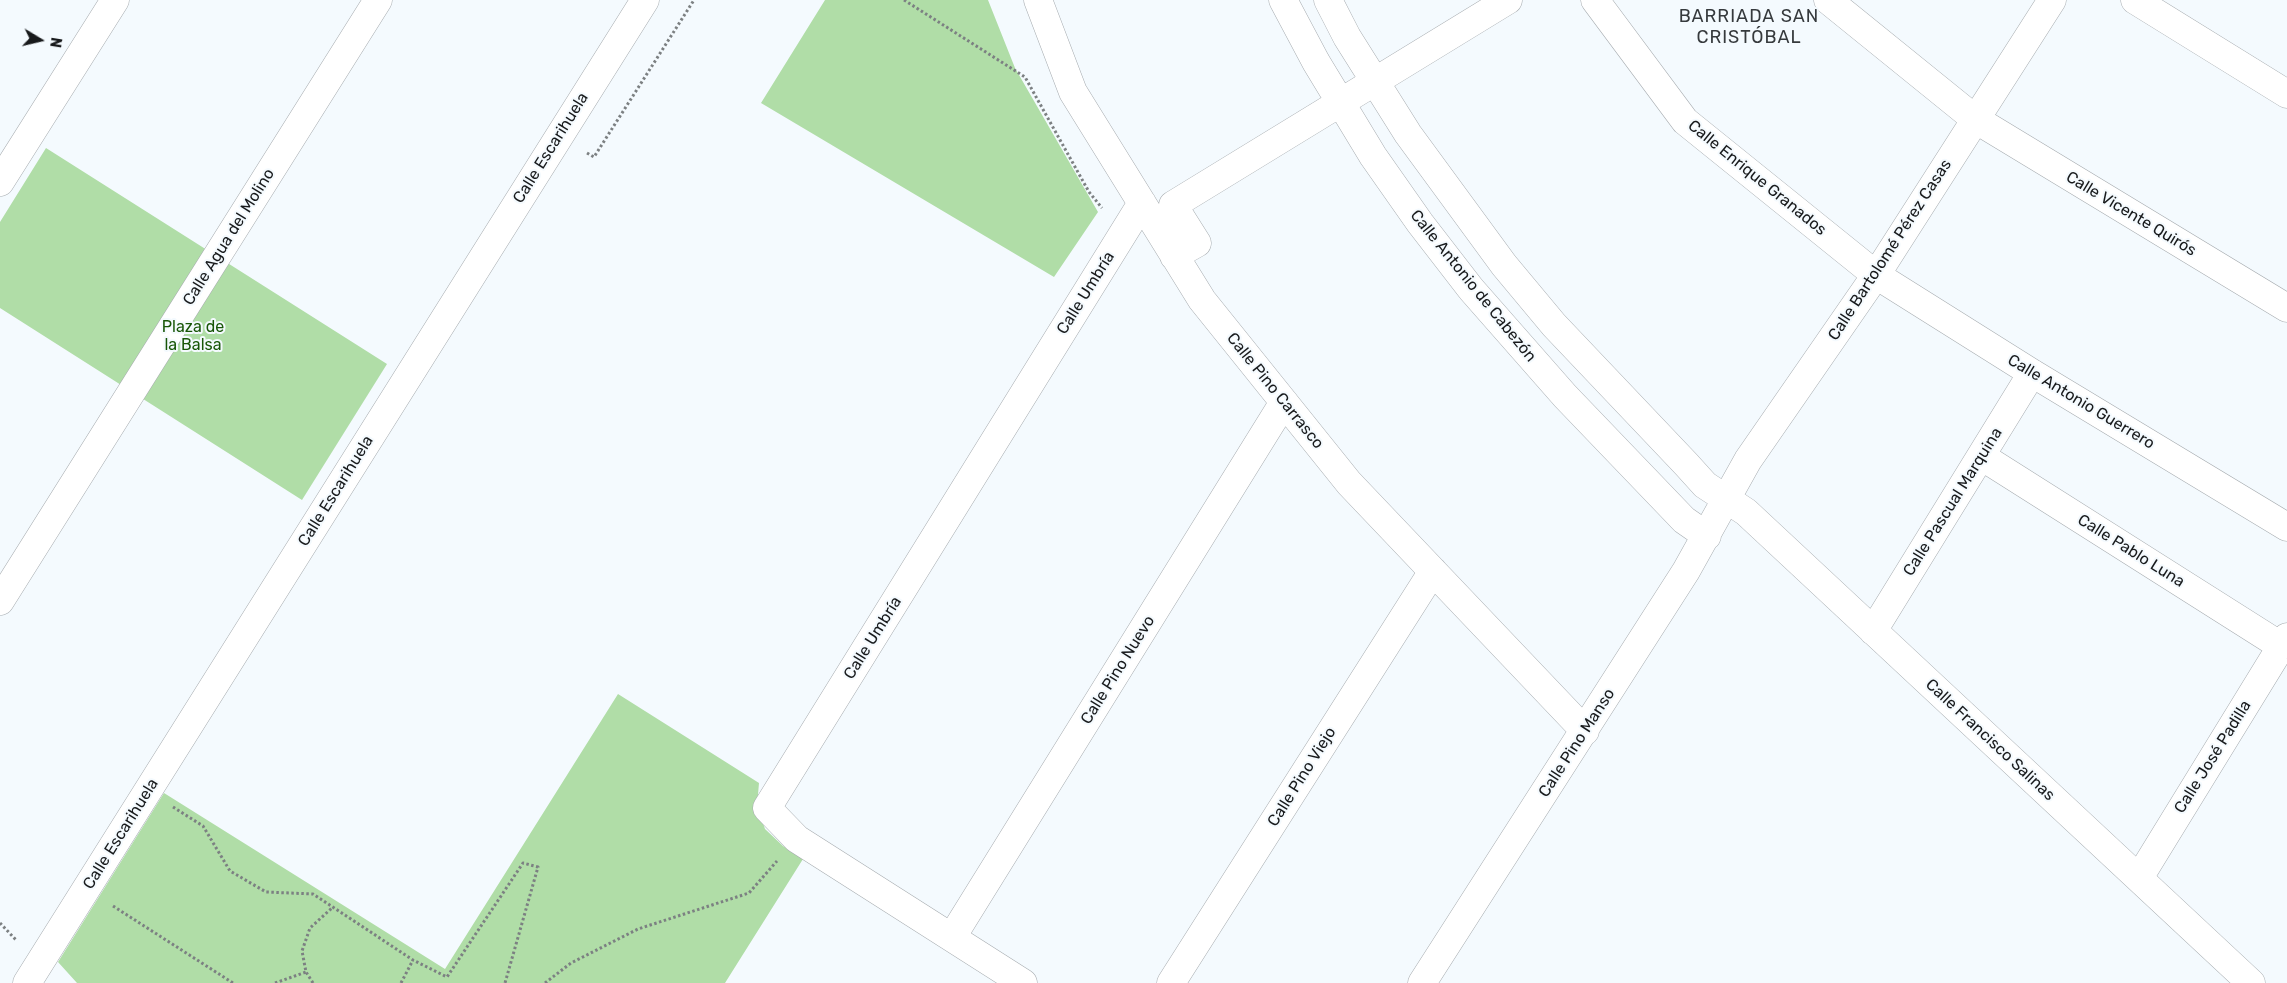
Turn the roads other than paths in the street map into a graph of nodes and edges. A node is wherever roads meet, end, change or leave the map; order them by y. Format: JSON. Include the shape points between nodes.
{"nodes":[{"id":1,"x":115,"y":0,"type":"edge"},
{"id":2,"x":378,"y":0,"type":"edge"},
{"id":3,"x":645,"y":0,"type":"edge"},
{"id":4,"x":1038,"y":0,"type":"edge"},
{"id":5,"x":1283,"y":0,"type":"edge"},
{"id":6,"x":1328,"y":0,"type":"edge"},
{"id":7,"x":1508,"y":0,"type":"edge"},
{"id":8,"x":1594,"y":0,"type":"edge"},
{"id":9,"x":1828,"y":0,"type":"edge"},
{"id":10,"x":2052,"y":0,"type":"edge"},
{"id":11,"x":2135,"y":0,"type":"edge"},
{"id":12,"x":1375,"y":82,"type":"junction"},
{"id":13,"x":2287,"y":94,"type":"edge"},
{"id":14,"x":1340,"y":102,"type":"junction"},
{"id":15,"x":1975,"y":119,"type":"junction"},
{"id":16,"x":0,"y":182,"type":"edge"},
{"id":17,"x":1142,"y":203,"type":"junction"},
{"id":18,"x":1174,"y":256,"type":"junction"},
{"id":19,"x":1876,"y":275,"type":"junction"},
{"id":20,"x":2287,"y":308,"type":"edge"},
{"id":21,"x":2032,"y":373,"type":"junction"},
{"id":22,"x":1284,"y":402,"type":"junction"},
{"id":23,"x":1981,"y":456,"type":"junction"},
{"id":24,"x":1727,"y":500,"type":"junction"},
{"id":25,"x":2287,"y":527,"type":"edge"},
{"id":26,"x":1707,"y":536,"type":"junction"},
{"id":27,"x":1433,"y":571,"type":"junction"},
{"id":28,"x":0,"y":601,"type":"edge"},
{"id":29,"x":1873,"y":631,"type":"junction"},
{"id":30,"x":2284,"y":641,"type":"edge"},
{"id":31,"x":1585,"y":731,"type":"junction"},
{"id":32,"x":2139,"y":878,"type":"junction"},
{"id":33,"x":952,"y":937,"type":"junction"},
{"id":34,"x":27,"y":983,"type":"edge"},
{"id":35,"x":1023,"y":983,"type":"edge"},
{"id":36,"x":1171,"y":983,"type":"edge"},
{"id":37,"x":1422,"y":983,"type":"edge"},
{"id":38,"x":2251,"y":983,"type":"edge"}],
"edges":[{"from":1,"to":16,"type":"street"},
{"from":2,"to":28,"type":"street","name":"Calle Agua del Molino"},
{"from":3,"to":34,"type":"street","name":"Calle Escarihuela"},
{"from":4,"to":17,"type":"street","name":"Calle Pino Carrasco","via":[[1073,92]]},
{"from":5,"to":14,"type":"street","name":"Calle Antonio de Cabezón"},
{"from":6,"to":12,"type":"street"},
{"from":7,"to":12,"type":"street"},
{"from":8,"to":19,"type":"street","name":"Calle Enrique Granados","via":[[1685,121]]},
{"from":9,"to":15,"type":"street","name":"Calle Vicente Quirós"},
{"from":10,"to":15,"type":"street","name":"Calle Bartolomé Pérez Casas"},
{"from":11,"to":13,"type":"street"},
{"from":12,"to":14,"type":"street"},
{"from":12,"to":24,"type":"street","via":[[1455,201],[1554,324],[1705,485]]},
{"from":14,"to":18,"type":"street","via":[[1173,205],[1196,243]]},
{"from":14,"to":26,"type":"street","name":"Calle Antonio de Cabezón","via":[[1420,223],[1476,296],[1565,396],[1684,520]]},
{"from":15,"to":19,"type":"street","name":"Calle Bartolomé Pérez Casas"},
{"from":15,"to":20,"type":"street","name":"Calle Vicente Quirós"},
{"from":17,"to":18,"type":"street","name":"Calle Pino Carrasco"},
{"from":17,"to":33,"type":"street","name":"Calle Umbría","via":[[767,808],[797,838]]},
{"from":18,"to":22,"type":"street","name":"Calle Pino Carrasco","via":[[1202,300]]},
{"from":19,"to":21,"type":"street","name":"Calle Antonio Guerrero"},
{"from":19,"to":24,"type":"street","name":"Calle Bartolomé Pérez Casas","via":[[1748,460]]},
{"from":21,"to":23,"type":"street","name":"Calle Pascual Marquina"},
{"from":21,"to":25,"type":"street","name":"Calle Antonio Guerrero"},
{"from":22,"to":27,"type":"street","name":"Calle Pino Carrasco","via":[[1348,483]]},
{"from":22,"to":33,"type":"street","name":"Calle Pino Nuevo"},
{"from":23,"to":29,"type":"street","name":"Calle Pascual Marquina"},
{"from":23,"to":30,"type":"street","name":"Calle Pablo Luna"},
{"from":24,"to":26,"type":"street","name":"Calle Pino Manso"},
{"from":24,"to":29,"type":"street","name":"Calle Francisco Salinas","via":[[1746,512]]},
{"from":26,"to":31,"type":"street","name":"Calle Pino Manso"},
{"from":27,"to":31,"type":"street","name":"Calle Pino Carrasco"},
{"from":27,"to":36,"type":"street","name":"Calle Pino Viejo"},
{"from":29,"to":32,"type":"street","name":"Calle Francisco Salinas"},
{"from":30,"to":32,"type":"street","name":"Calle José Padilla"},
{"from":31,"to":37,"type":"street","name":"Calle Pino Manso"},
{"from":32,"to":38,"type":"street","name":"Calle Francisco Salinas"},
{"from":33,"to":35,"type":"street","name":"Calle Umbría"}]}
